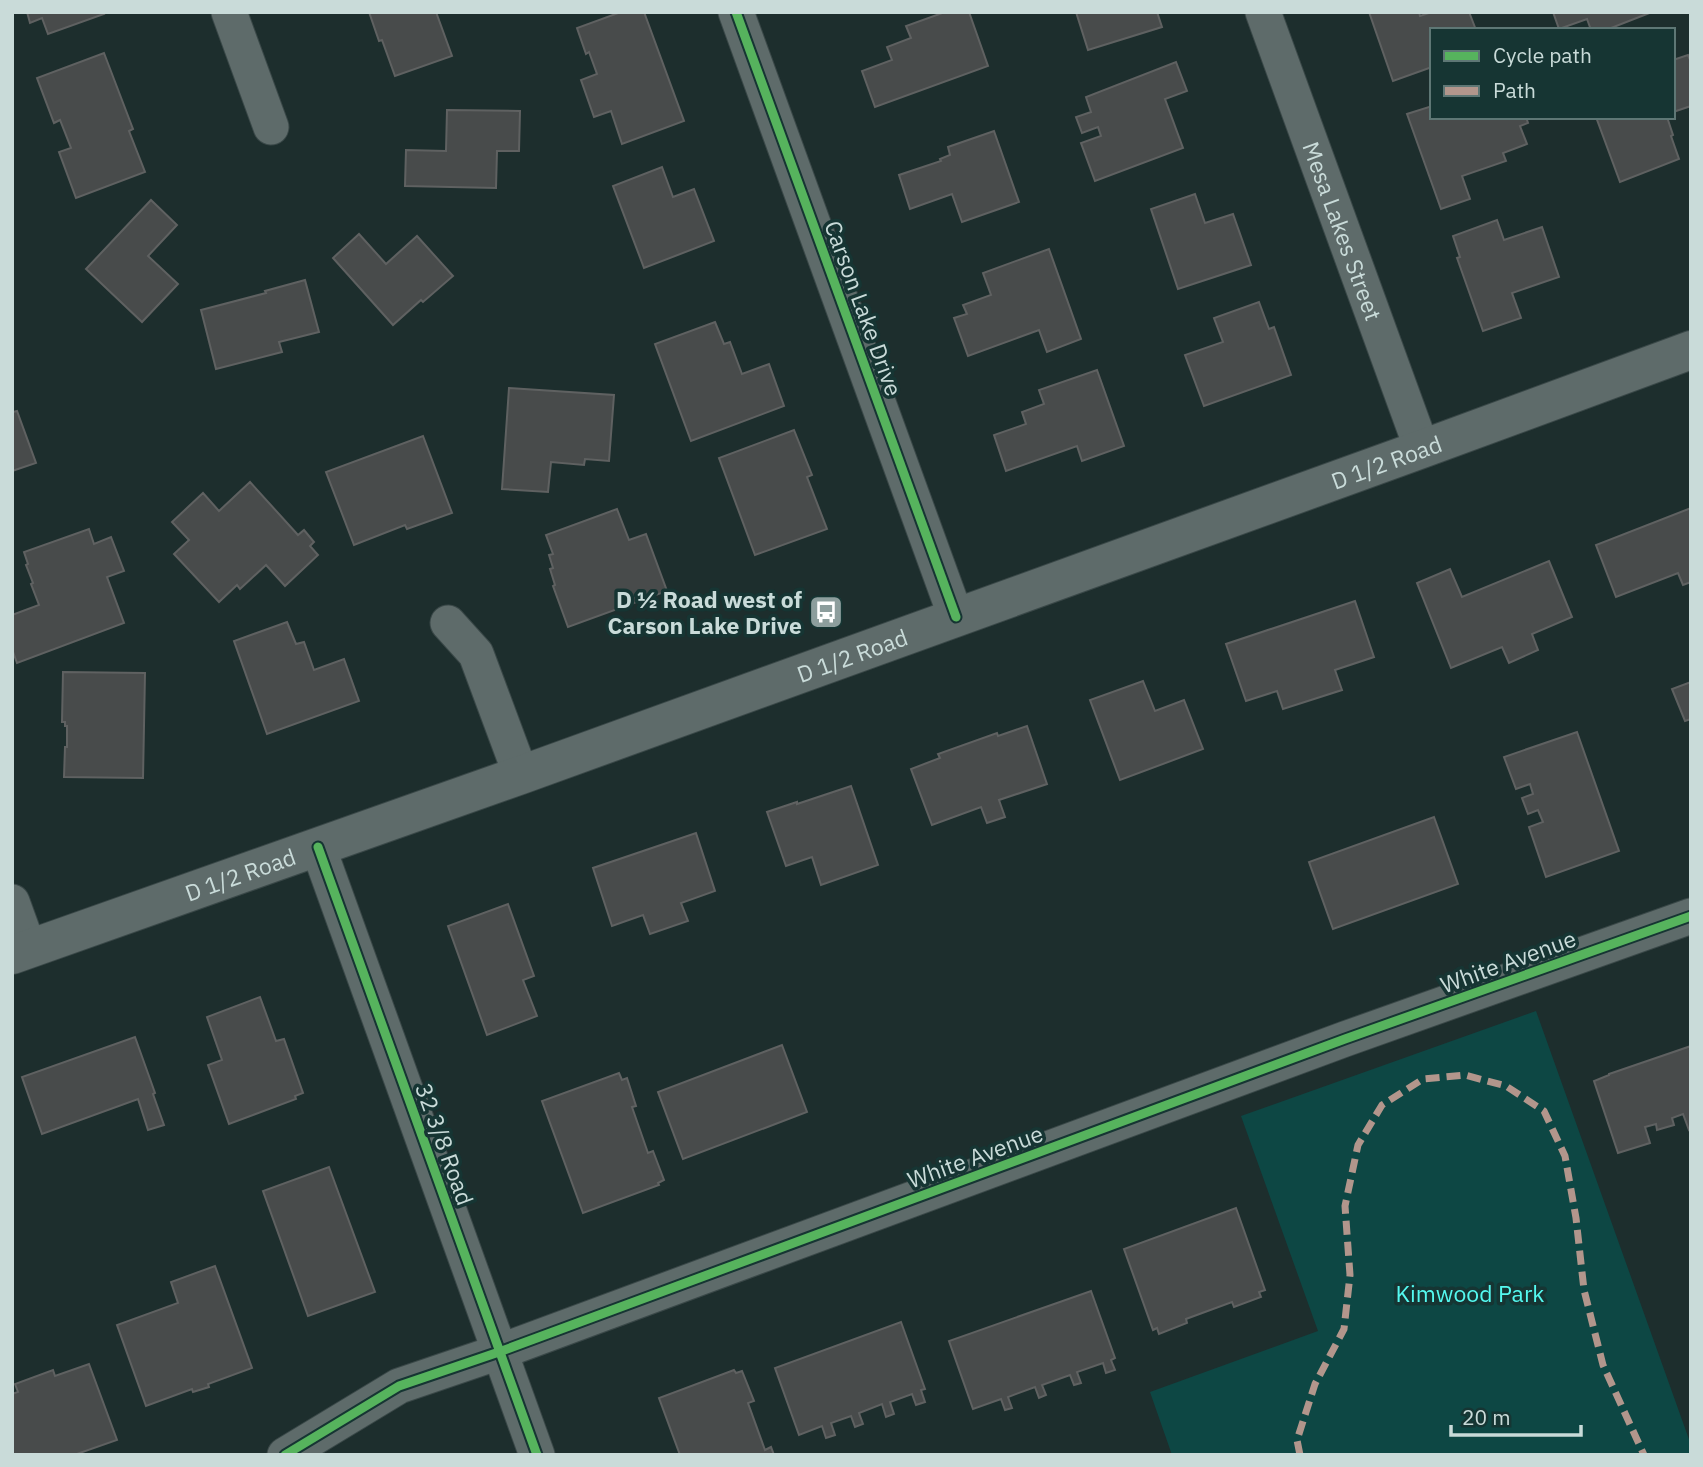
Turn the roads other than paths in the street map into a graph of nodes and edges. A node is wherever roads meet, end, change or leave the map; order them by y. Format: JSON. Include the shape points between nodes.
{"nodes":[{"id":1,"x":229,"y":12,"type":"edge"},
{"id":2,"x":736,"y":12,"type":"edge"},
{"id":3,"x":1263,"y":12,"type":"edge"},
{"id":4,"x":271,"y":127,"type":"dead end"},
{"id":5,"x":1691,"y":351,"type":"edge"},
{"id":6,"x":1422,"y":450,"type":"junction"},
{"id":7,"x":956,"y":617,"type":"junction"},
{"id":8,"x":448,"y":623,"type":"dead end"},
{"id":9,"x":521,"y":775,"type":"junction"},
{"id":10,"x":318,"y":847,"type":"junction"},
{"id":11,"x":12,"y":902,"type":"edge"},
{"id":12,"x":1691,"y":916,"type":"edge"},
{"id":13,"x":21,"y":952,"type":"edge"},
{"id":14,"x":499,"y":1352,"type":"junction"},
{"id":15,"x":285,"y":1455,"type":"edge"},
{"id":16,"x":537,"y":1455,"type":"edge"}],
"edges":[{"from":1,"to":4,"type":"street"},
{"from":2,"to":7,"type":"street","name":"Carson Lake Drive"},
{"from":3,"to":6,"type":"street","name":"Mesa Lakes Street"},
{"from":5,"to":6,"type":"main road","name":"D 1/2 Road"},
{"from":6,"to":7,"type":"main road","name":"D 1/2 Road"},
{"from":7,"to":9,"type":"main road","name":"D 1/2 Road"},
{"from":8,"to":9,"type":"street","via":[[476,654]]},
{"from":9,"to":10,"type":"main road","name":"D 1/2 Road"},
{"from":10,"to":13,"type":"main road","name":"D 1/2 Road"},
{"from":10,"to":14,"type":"street","name":"32 3/8 Road"},
{"from":11,"to":13,"type":"street"},
{"from":12,"to":14,"type":"street","name":"White Avenue"},
{"from":14,"to":15,"type":"street","name":"White Avenue","via":[[399,1386]]},
{"from":14,"to":16,"type":"street","name":"32 3/8 Road"}]}
